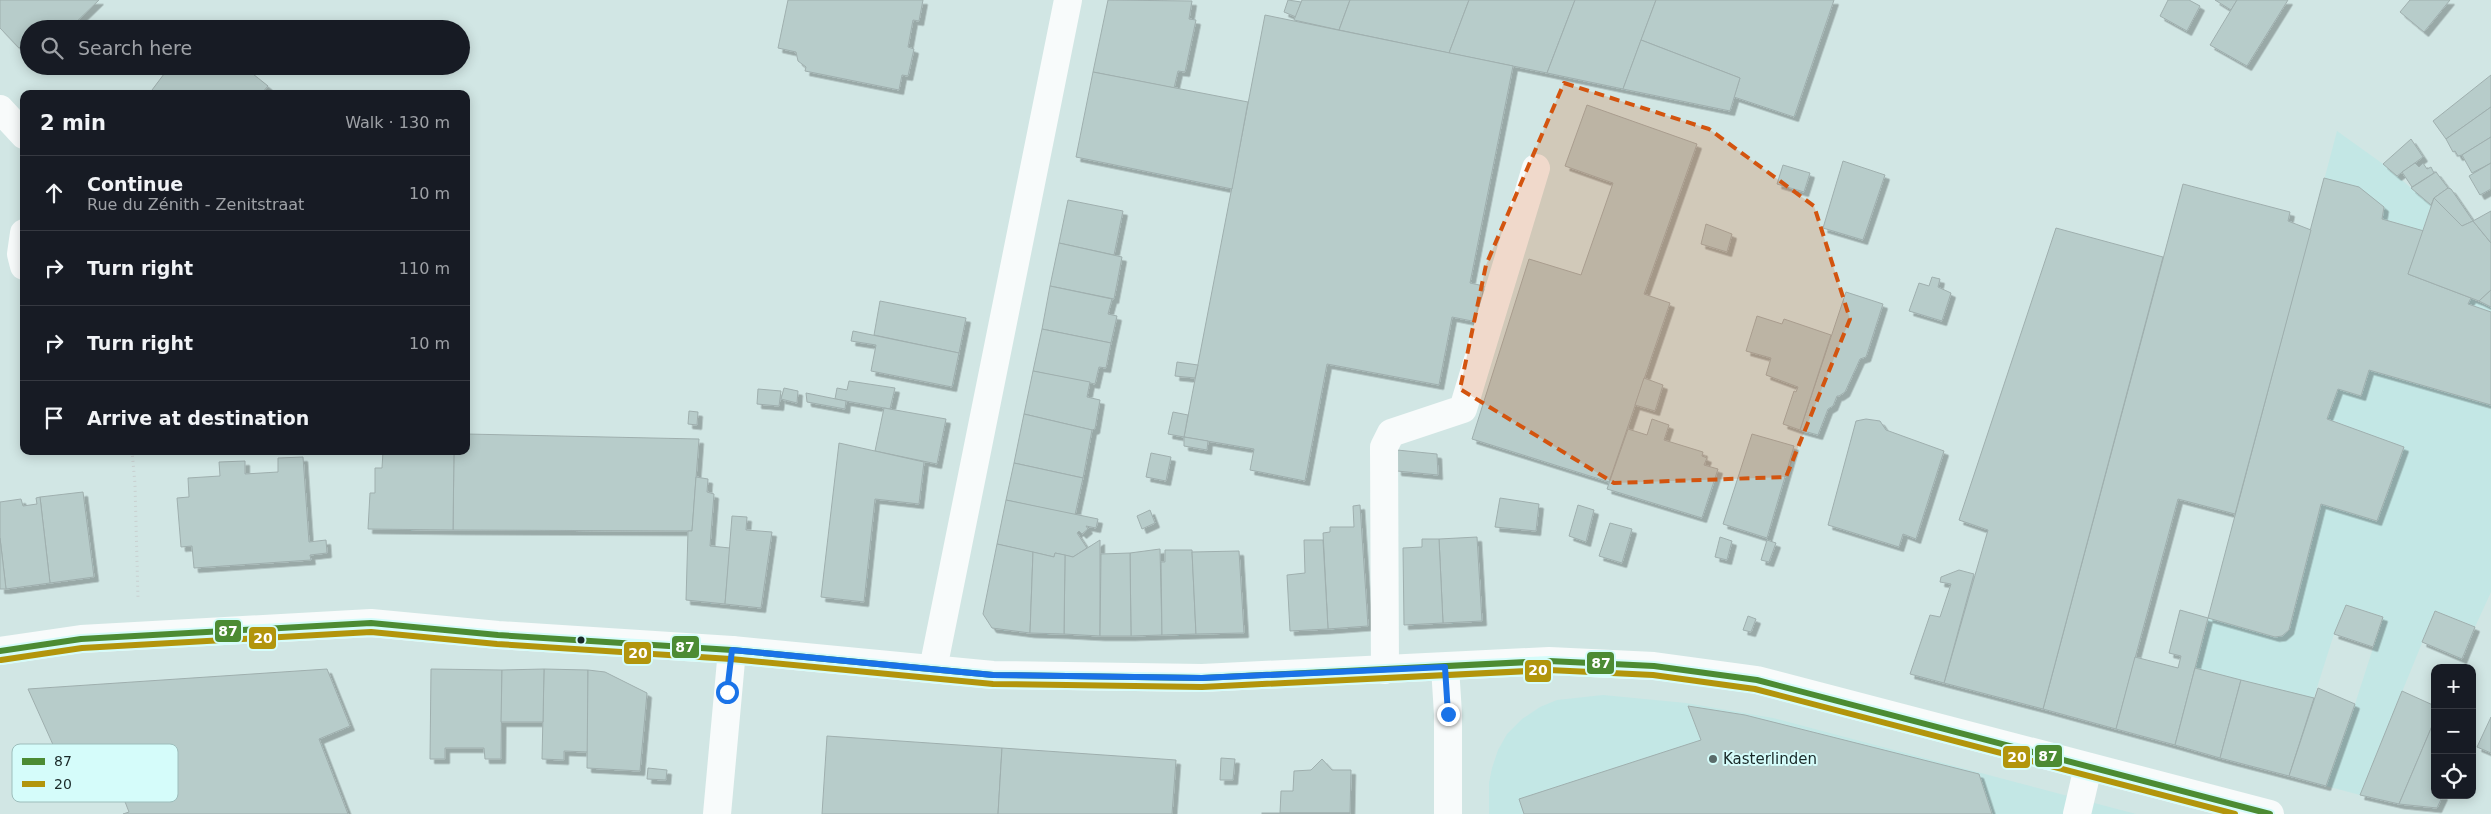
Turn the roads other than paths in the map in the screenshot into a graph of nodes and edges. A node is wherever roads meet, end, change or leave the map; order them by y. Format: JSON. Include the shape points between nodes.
{"nodes":[{"id":1,"x":1068,"y":0,"type":"edge"},
{"id":2,"x":0,"y":110,"type":"edge"},
{"id":3,"x":20,"y":131,"type":"edge"},
{"id":4,"x":1536,"y":168,"type":"dead end"},
{"id":5,"x":732,"y":650,"type":"junction"},
{"id":6,"x":0,"y":651,"type":"edge"},
{"id":7,"x":1445,"y":667,"type":"junction"},
{"id":8,"x":933,"y":669,"type":"junction"},
{"id":9,"x":1385,"y":670,"type":"junction"},
{"id":10,"x":2088,"y":767,"type":"junction"},
{"id":11,"x":2257,"y":812,"type":"edge"},
{"id":12,"x":718,"y":814,"type":"edge"},
{"id":13,"x":1448,"y":814,"type":"edge"},
{"id":14,"x":2077,"y":814,"type":"edge"}],
"edges":[{"from":1,"to":8,"type":"street"},
{"from":2,"to":3,"type":"street"},
{"from":4,"to":9,"type":"street","via":[[1464,409],[1391,433],[1384,447]]},
{"from":5,"to":6,"type":"street","via":[[371,623],[138,634]]},
{"from":5,"to":8,"type":"street"},
{"from":5,"to":12,"type":"street"},
{"from":7,"to":9,"type":"street"},
{"from":7,"to":10,"type":"street","via":[[1559,661],[1654,666],[1757,680]]},
{"from":7,"to":13,"type":"street"},
{"from":8,"to":9,"type":"street","via":[[993,675],[1202,678]]},
{"from":10,"to":11,"type":"street"},
{"from":10,"to":14,"type":"street"}]}
